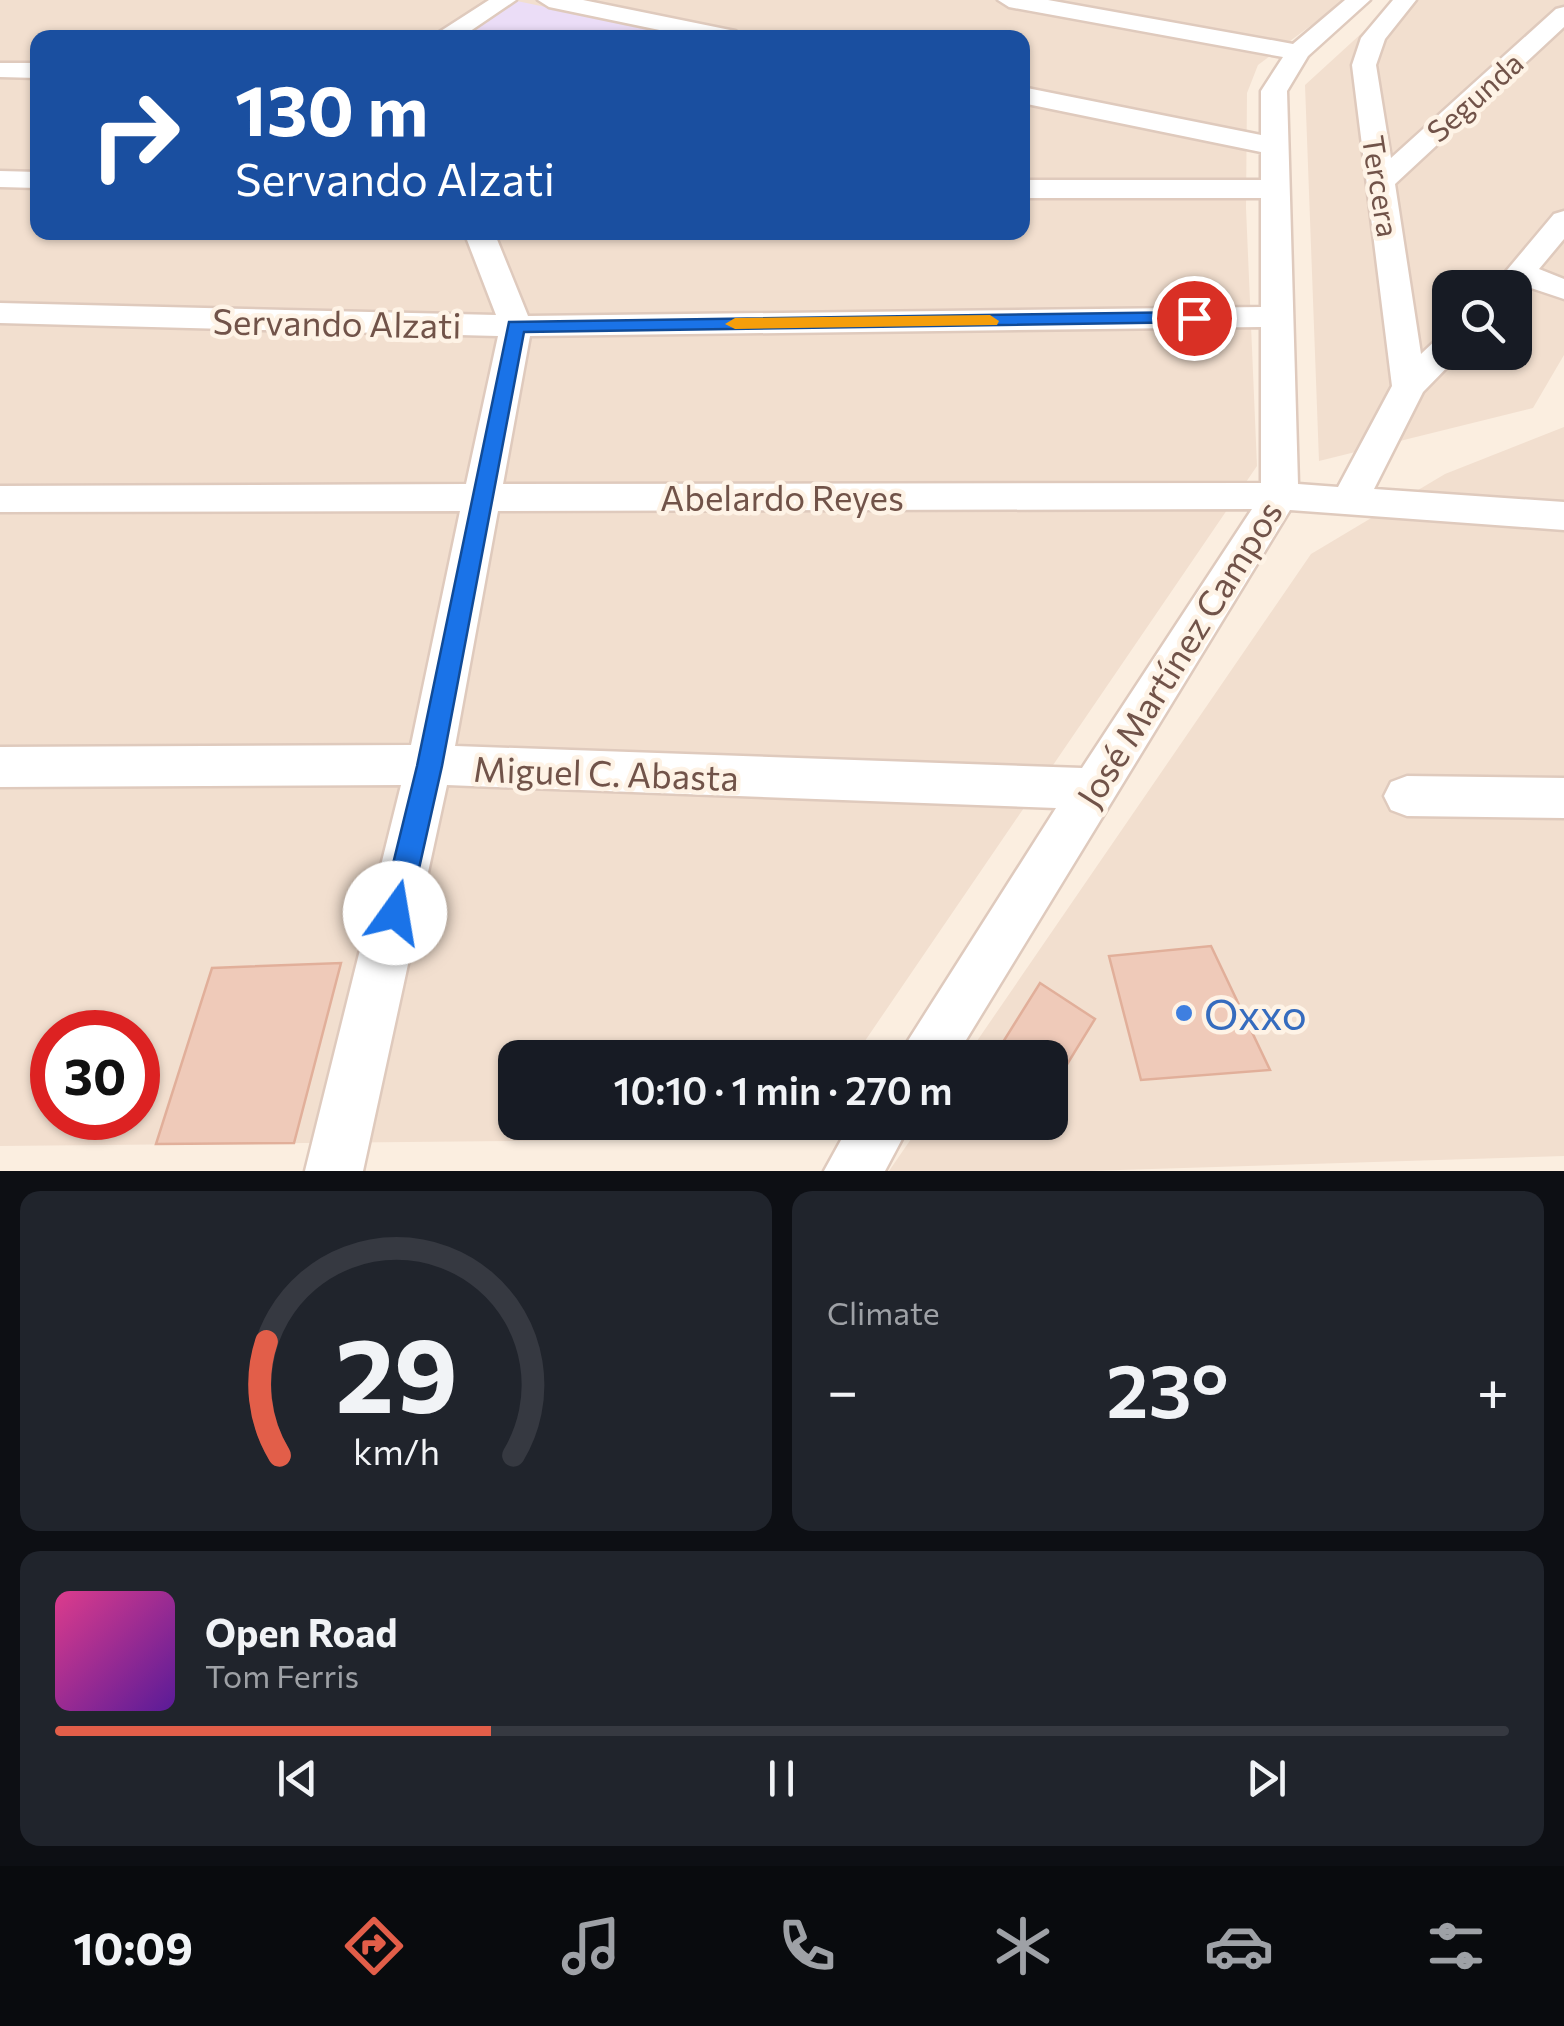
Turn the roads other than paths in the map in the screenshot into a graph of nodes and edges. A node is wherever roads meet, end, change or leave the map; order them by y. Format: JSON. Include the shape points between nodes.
{"nodes":[{"id":1,"x":505,"y":0,"type":"edge"},
{"id":2,"x":549,"y":0,"type":"edge"},
{"id":3,"x":1009,"y":0,"type":"edge"},
{"id":4,"x":1359,"y":0,"type":"edge"},
{"id":5,"x":1405,"y":0,"type":"edge"},
{"id":6,"x":1564,"y":14,"type":"edge"},
{"id":7,"x":455,"y":30,"type":"edge"},
{"id":8,"x":696,"y":30,"type":"edge"},
{"id":9,"x":1298,"y":52,"type":"junction"},
{"id":10,"x":0,"y":70,"type":"edge"},
{"id":11,"x":30,"y":70,"type":"edge"},
{"id":12,"x":1030,"y":97,"type":"edge"},
{"id":13,"x":1273,"y":146,"type":"junction"},
{"id":14,"x":0,"y":179,"type":"edge"},
{"id":15,"x":1384,"y":179,"type":"junction"},
{"id":16,"x":30,"y":180,"type":"edge"},
{"id":17,"x":1030,"y":189,"type":"edge"},
{"id":18,"x":1274,"y":189,"type":"junction"},
{"id":19,"x":1564,"y":220,"type":"edge"},
{"id":20,"x":482,"y":240,"type":"edge"},
{"id":21,"x":1522,"y":270,"type":"edge"},
{"id":22,"x":1532,"y":284,"type":"edge"},
{"id":23,"x":1564,"y":290,"type":"edge"},
{"id":24,"x":0,"y":313,"type":"edge"},
{"id":25,"x":1274,"y":317,"type":"junction"},
{"id":26,"x":516,"y":326,"type":"junction"},
{"id":27,"x":1432,"y":363,"type":"edge"},
{"id":28,"x":1409,"y":386,"type":"junction"},
{"id":29,"x":482,"y":496,"type":"junction"},
{"id":30,"x":1280,"y":496,"type":"junction"},
{"id":31,"x":0,"y":498,"type":"edge"},
{"id":32,"x":1348,"y":502,"type":"junction"},
{"id":33,"x":1564,"y":516,"type":"edge"},
{"id":34,"x":430,"y":766,"type":"junction"},
{"id":35,"x":0,"y":767,"type":"edge"},
{"id":36,"x":1092,"y":789,"type":"junction"},
{"id":37,"x":1407,"y":796,"type":"dead end"},
{"id":38,"x":1564,"y":798,"type":"edge"},
{"id":39,"x":935,"y":1040,"type":"edge"},
{"id":40,"x":872,"y":1140,"type":"edge"},
{"id":41,"x":334,"y":1171,"type":"edge"},
{"id":42,"x":853,"y":1171,"type":"edge"}],
"edges":[{"from":1,"to":7,"type":"street"},
{"from":2,"to":8,"type":"street"},
{"from":3,"to":9,"type":"street"},
{"from":4,"to":9,"type":"street","name":"José Martínez Campos"},
{"from":5,"to":15,"type":"street","name":"Tercera","via":[[1372,38],[1364,65]]},
{"from":6,"to":15,"type":"street","name":"Segunda"},
{"from":9,"to":13,"type":"street","name":"José Martínez Campos","via":[[1274,91]]},
{"from":10,"to":11,"type":"street"},
{"from":12,"to":13,"type":"street"},
{"from":13,"to":18,"type":"street","name":"José Martínez Campos"},
{"from":14,"to":16,"type":"street"},
{"from":15,"to":28,"type":"street","name":"Tercera"},
{"from":17,"to":18,"type":"street"},
{"from":18,"to":25,"type":"street","name":"José Martínez Campos"},
{"from":19,"to":21,"type":"street"},
{"from":20,"to":26,"type":"street"},
{"from":22,"to":23,"type":"street"},
{"from":24,"to":26,"type":"street","name":"Servando Alzati"},
{"from":25,"to":26,"type":"street","name":"Servando Alzati"},
{"from":25,"to":30,"type":"street","name":"José Martínez Campos"},
{"from":26,"to":29,"type":"street"},
{"from":27,"to":28,"type":"street"},
{"from":28,"to":32,"type":"street"},
{"from":29,"to":30,"type":"street","name":"Abelardo Reyes"},
{"from":29,"to":31,"type":"street","name":"Abelardo Reyes"},
{"from":29,"to":34,"type":"street"},
{"from":30,"to":32,"type":"street","name":"Abelardo Reyes"},
{"from":30,"to":36,"type":"street","name":"José Martínez Campos"},
{"from":32,"to":33,"type":"street","name":"Abelardo Reyes"},
{"from":34,"to":35,"type":"street","name":"Miguel C. Abasta"},
{"from":34,"to":36,"type":"street","name":"Miguel C. Abasta"},
{"from":34,"to":41,"type":"street"},
{"from":36,"to":39,"type":"street","name":"José Martínez Campos"},
{"from":37,"to":38,"type":"street"},
{"from":40,"to":42,"type":"street"}]}
